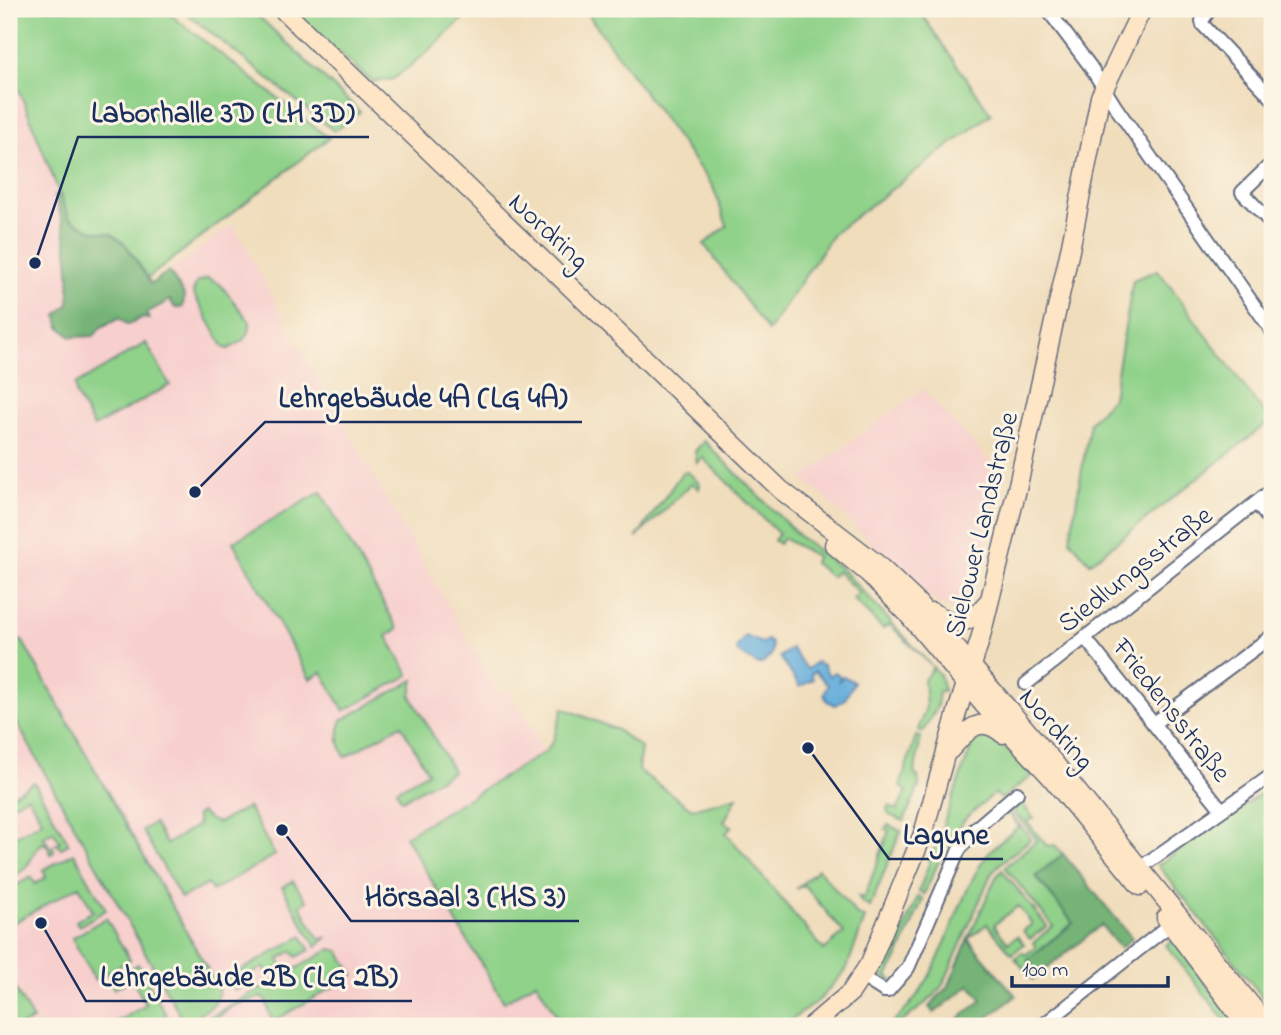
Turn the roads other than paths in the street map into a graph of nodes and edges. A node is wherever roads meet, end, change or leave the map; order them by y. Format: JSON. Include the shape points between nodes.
{"nodes":[{"id":1,"x":282,"y":9,"type":"edge"},
{"id":2,"x":1047,"y":9,"type":"edge"},
{"id":3,"x":1142,"y":9,"type":"edge"},
{"id":4,"x":1210,"y":9,"type":"edge"},
{"id":5,"x":1104,"y":86,"type":"junction"},
{"id":6,"x":1272,"y":98,"type":"edge"},
{"id":7,"x":1272,"y":163,"type":"edge"},
{"id":8,"x":1272,"y":224,"type":"edge"},
{"id":9,"x":1272,"y":331,"type":"edge"},
{"id":10,"x":781,"y":490,"type":"junction"},
{"id":11,"x":1272,"y":490,"type":"edge"},
{"id":12,"x":1256,"y":503,"type":"junction"},
{"id":13,"x":1272,"y":523,"type":"edge"},
{"id":14,"x":916,"y":601,"type":"junction"},
{"id":15,"x":988,"y":602,"type":"junction"},
{"id":16,"x":1272,"y":636,"type":"edge"},
{"id":17,"x":1085,"y":638,"type":"junction"},
{"id":18,"x":969,"y":675,"type":"junction"},
{"id":19,"x":1026,"y":684,"type":"dead end"},
{"id":20,"x":1153,"y":724,"type":"junction"},
{"id":21,"x":948,"y":752,"type":"junction"},
{"id":22,"x":1034,"y":762,"type":"junction"},
{"id":23,"x":1272,"y":775,"type":"edge"},
{"id":24,"x":1017,"y":793,"type":"dead end"},
{"id":25,"x":1222,"y":810,"type":"junction"},
{"id":26,"x":1141,"y":867,"type":"junction"},
{"id":27,"x":1171,"y":924,"type":"junction"},
{"id":28,"x":862,"y":977,"type":"junction"},
{"id":29,"x":811,"y":1026,"type":"edge"},
{"id":30,"x":1042,"y":1026,"type":"edge"},
{"id":31,"x":1247,"y":1026,"type":"edge"},
{"id":32,"x":1268,"y":1026,"type":"edge"}],
"edges":[{"from":1,"to":10,"type":"main road","name":"Nordring"},
{"from":2,"to":5,"type":"street"},
{"from":3,"to":5,"type":"main road","name":"Sielower Landstraße"},
{"from":4,"to":6,"type":"street","via":[[1203,25]]},
{"from":5,"to":9,"type":"street"},
{"from":5,"to":15,"type":"main road","name":"Sielower Landstraße","via":[[1027,445]]},
{"from":7,"to":8,"type":"street","via":[[1242,192]]},
{"from":10,"to":14,"type":"main road","name":"Nordring","via":[[877,564]]},
{"from":10,"to":18,"type":"main road","name":"Nordring","via":[[798,513],[868,573]]},
{"from":11,"to":12,"type":"street","name":"Siedlungsstraße"},
{"from":12,"to":13,"type":"street"},
{"from":12,"to":17,"type":"street","name":"Siedlungsstraße"},
{"from":14,"to":15,"type":"main road","via":[[961,623]]},
{"from":14,"to":18,"type":"main road","name":"Nordring"},
{"from":15,"to":18,"type":"main road","name":"Sielower Landstraße"},
{"from":16,"to":20,"type":"street"},
{"from":17,"to":19,"type":"street","name":"Siedlungsstraße"},
{"from":17,"to":20,"type":"street","name":"Friedensstraße"},
{"from":18,"to":21,"type":"main road","name":"Sielower Landstraße"},
{"from":18,"to":22,"type":"main road","name":"Nordring"},
{"from":18,"to":26,"type":"main road","name":"Nordring","via":[[1051,759]]},
{"from":20,"to":25,"type":"street","name":"Friedensstraße"},
{"from":21,"to":22,"type":"main road","via":[[968,730],[984,723]]},
{"from":21,"to":28,"type":"main road","name":"Sielower Landstraße","via":[[923,835]]},
{"from":22,"to":27,"type":"main road","name":"Nordring"},
{"from":23,"to":25,"type":"street"},
{"from":24,"to":28,"type":"street","via":[[976,828],[959,850],[901,979],[884,991]]},
{"from":25,"to":26,"type":"street"},
{"from":26,"to":32,"type":"main road","name":"Nordring"},
{"from":27,"to":30,"type":"street"},
{"from":27,"to":31,"type":"main road","name":"Nordring"},
{"from":28,"to":29,"type":"main road","name":"Sielower Landstraße","via":[[838,1005]]}]}
